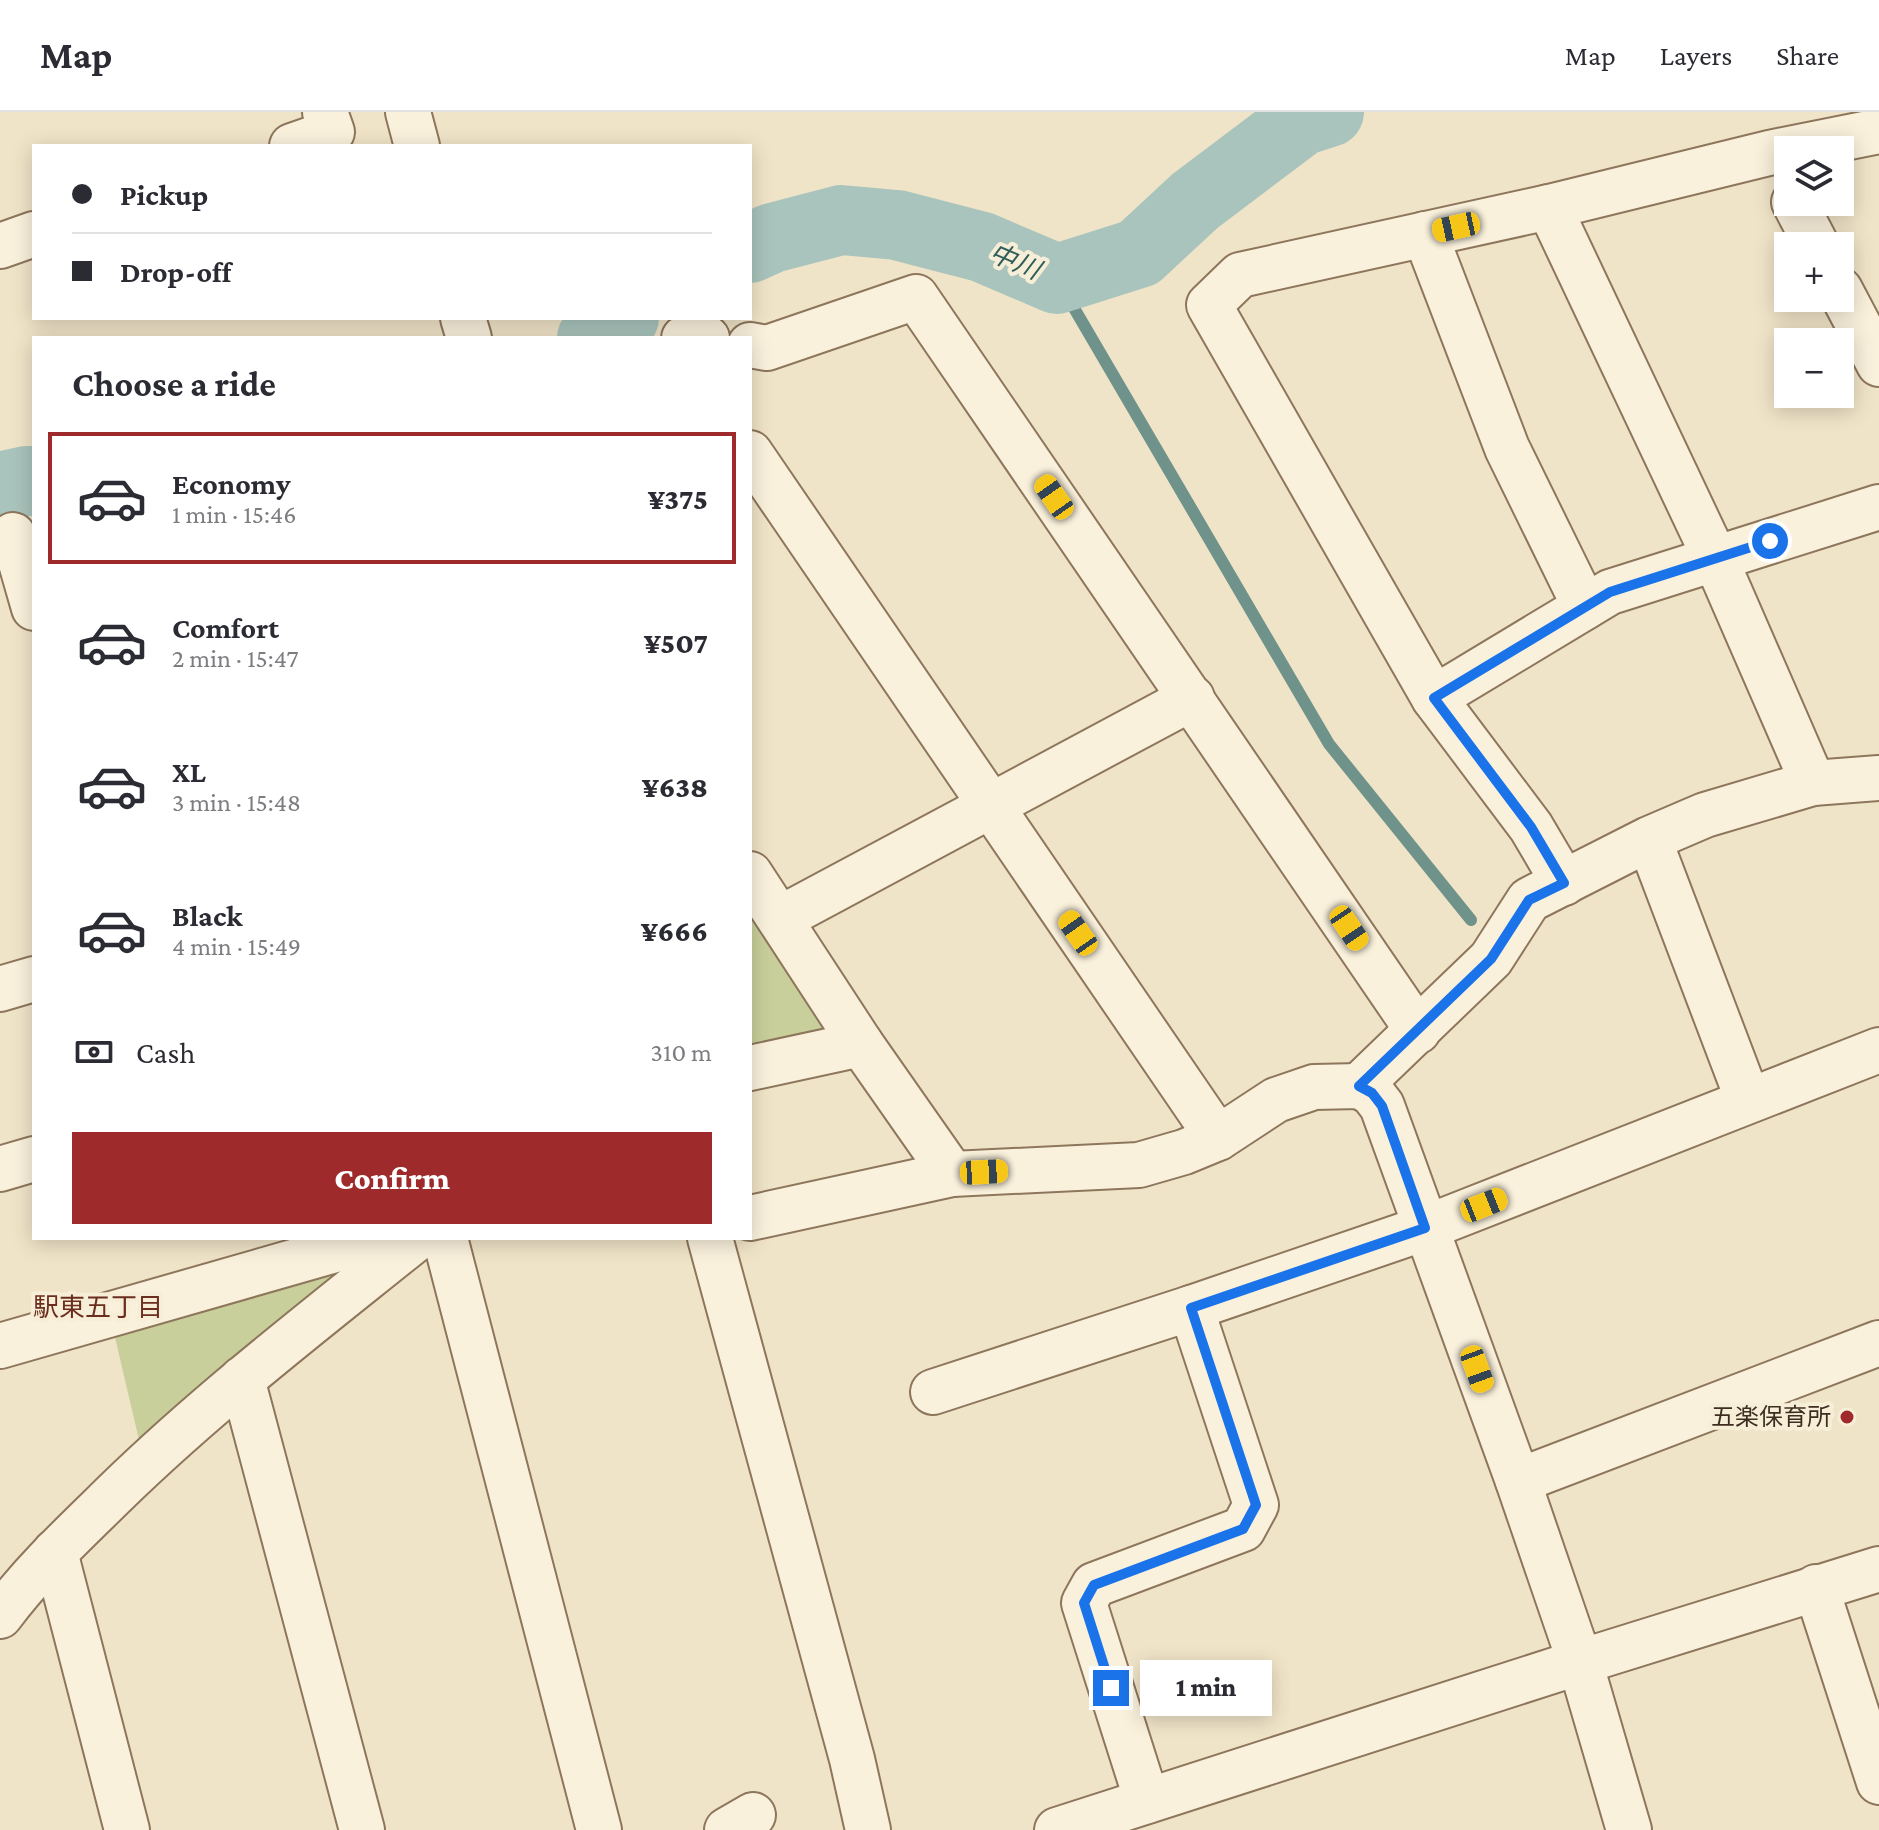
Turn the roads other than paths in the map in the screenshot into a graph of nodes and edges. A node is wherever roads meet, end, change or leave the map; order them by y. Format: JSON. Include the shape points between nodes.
{"nodes":[{"id":1,"x":325,"y":112,"type":"edge"},
{"id":2,"x":408,"y":112,"type":"edge"},
{"id":3,"x":1879,"y":131,"type":"edge"},
{"id":4,"x":1854,"y":141,"type":"edge"},
{"id":5,"x":298,"y":144,"type":"edge"},
{"id":6,"x":416,"y":144,"type":"edge"},
{"id":7,"x":1774,"y":172,"type":"edge"},
{"id":8,"x":1549,"y":207,"type":"junction"},
{"id":9,"x":1425,"y":234,"type":"junction"},
{"id":10,"x":32,"y":235,"type":"edge"},
{"id":11,"x":0,"y":246,"type":"edge"},
{"id":12,"x":1852,"y":312,"type":"edge"},
{"id":13,"x":752,"y":345,"type":"edge"},
{"id":14,"x":1879,"y":364,"type":"edge"},
{"id":15,"x":752,"y":456,"type":"edge"},
{"id":16,"x":1879,"y":507,"type":"edge"},
{"id":17,"x":16,"y":535,"type":"edge"},
{"id":18,"x":1715,"y":558,"type":"junction"},
{"id":19,"x":32,"y":600,"type":"edge"},
{"id":20,"x":1585,"y":607,"type":"junction"},
{"id":21,"x":1192,"y":698,"type":"junction"},
{"id":22,"x":1434,"y":698,"type":"junction"},
{"id":23,"x":1879,"y":778,"type":"edge"},
{"id":24,"x":1813,"y":783,"type":"junction"},
{"id":25,"x":990,"y":805,"type":"junction"},
{"id":26,"x":1655,"y":855,"type":"dead end"},
{"id":27,"x":752,"y":877,"type":"edge"},
{"id":28,"x":1564,"y":883,"type":"junction"},
{"id":29,"x":781,"y":918,"type":"junction"},
{"id":30,"x":32,"y":980,"type":"edge"},
{"id":31,"x":0,"y":989,"type":"edge"},
{"id":32,"x":1418,"y":1031,"type":"junction"},
{"id":33,"x":861,"y":1044,"type":"junction"},
{"id":34,"x":1879,"y":1050,"type":"edge"},
{"id":35,"x":752,"y":1068,"type":"edge"},
{"id":36,"x":1359,"y":1086,"type":"junction"},
{"id":37,"x":1748,"y":1100,"type":"junction"},
{"id":38,"x":1218,"y":1138,"type":"junction"},
{"id":39,"x":32,"y":1160,"type":"edge"},
{"id":40,"x":0,"y":1169,"type":"edge"},
{"id":41,"x":952,"y":1174,"type":"junction"},
{"id":42,"x":752,"y":1218,"type":"edge"},
{"id":43,"x":1425,"y":1228,"type":"junction"},
{"id":44,"x":370,"y":1240,"type":"edge"},
{"id":45,"x":415,"y":1240,"type":"edge"},
{"id":46,"x":446,"y":1240,"type":"edge"},
{"id":47,"x":711,"y":1240,"type":"edge"},
{"id":48,"x":1191,"y":1308,"type":"junction"},
{"id":49,"x":1879,"y":1343,"type":"edge"},
{"id":50,"x":0,"y":1346,"type":"edge"},
{"id":51,"x":242,"y":1379,"type":"junction"},
{"id":52,"x":933,"y":1392,"type":"dead end"},
{"id":53,"x":1518,"y":1481,"type":"junction"},
{"id":54,"x":55,"y":1552,"type":"junction"},
{"id":55,"x":1879,"y":1569,"type":"edge"},
{"id":56,"x":1816,"y":1587,"type":"junction"},
{"id":57,"x":0,"y":1616,"type":"edge"},
{"id":58,"x":1580,"y":1662,"type":"junction"},
{"id":59,"x":1879,"y":1782,"type":"edge"},
{"id":60,"x":1147,"y":1801,"type":"junction"},
{"id":61,"x":127,"y":1830,"type":"edge"},
{"id":62,"x":362,"y":1830,"type":"edge"},
{"id":63,"x":599,"y":1830,"type":"edge"},
{"id":64,"x":868,"y":1830,"type":"edge"},
{"id":65,"x":1057,"y":1830,"type":"edge"},
{"id":66,"x":1629,"y":1830,"type":"edge"}],
"edges":[{"from":1,"to":5,"type":"street","via":[[332,132]]},
{"from":2,"to":6,"type":"street"},
{"from":3,"to":4,"type":"street"},
{"from":7,"to":8,"type":"street"},
{"from":8,"to":9,"type":"street"},
{"from":8,"to":18,"type":"street"},
{"from":9,"to":20,"type":"street","via":[[1507,448]]},
{"from":9,"to":22,"type":"street","via":[[1240,275],[1209,305]]},
{"from":10,"to":11,"type":"street"},
{"from":12,"to":14,"type":"street"},
{"from":13,"to":21,"type":"street","via":[[767,348],[916,297]]},
{"from":15,"to":25,"type":"street"},
{"from":16,"to":18,"type":"street"},
{"from":17,"to":19,"type":"street"},
{"from":18,"to":20,"type":"street","via":[[1610,592]]},
{"from":18,"to":24,"type":"street"},
{"from":20,"to":22,"type":"street"},
{"from":21,"to":25,"type":"street"},
{"from":21,"to":32,"type":"street"},
{"from":22,"to":28,"type":"street","via":[[1531,827]]},
{"from":23,"to":24,"type":"street"},
{"from":24,"to":28,"type":"street","via":[[1705,815]]},
{"from":25,"to":29,"type":"street"},
{"from":25,"to":38,"type":"street"},
{"from":26,"to":37,"type":"street"},
{"from":27,"to":29,"type":"street"},
{"from":28,"to":32,"type":"street","via":[[1529,900],[1491,959]]},
{"from":29,"to":33,"type":"street"},
{"from":30,"to":31,"type":"street"},
{"from":32,"to":36,"type":"street"},
{"from":33,"to":35,"type":"street"},
{"from":33,"to":41,"type":"street"},
{"from":34,"to":37,"type":"street"},
{"from":36,"to":38,"type":"street","via":[[1314,1087],[1276,1100]]},
{"from":36,"to":43,"type":"street","via":[[1382,1106]]},
{"from":37,"to":43,"type":"street"},
{"from":38,"to":41,"type":"street","via":[[1139,1165]]},
{"from":39,"to":40,"type":"street"},
{"from":41,"to":42,"type":"street"},
{"from":43,"to":48,"type":"street"},
{"from":43,"to":53,"type":"street"},
{"from":44,"to":50,"type":"street"},
{"from":45,"to":51,"type":"street"},
{"from":46,"to":63,"type":"street"},
{"from":47,"to":64,"type":"street"},
{"from":48,"to":52,"type":"street"},
{"from":48,"to":60,"type":"street","via":[[1256,1505],[1243,1529],[1094,1585],[1084,1603]]},
{"from":49,"to":53,"type":"street"},
{"from":51,"to":54,"type":"street","via":[[147,1461]]},
{"from":51,"to":62,"type":"street"},
{"from":53,"to":58,"type":"street"},
{"from":54,"to":57,"type":"street"},
{"from":54,"to":61,"type":"street"},
{"from":55,"to":56,"type":"street"},
{"from":56,"to":58,"type":"street"},
{"from":56,"to":59,"type":"street"},
{"from":58,"to":60,"type":"street"},
{"from":58,"to":66,"type":"street"},
{"from":60,"to":65,"type":"street"}]}
